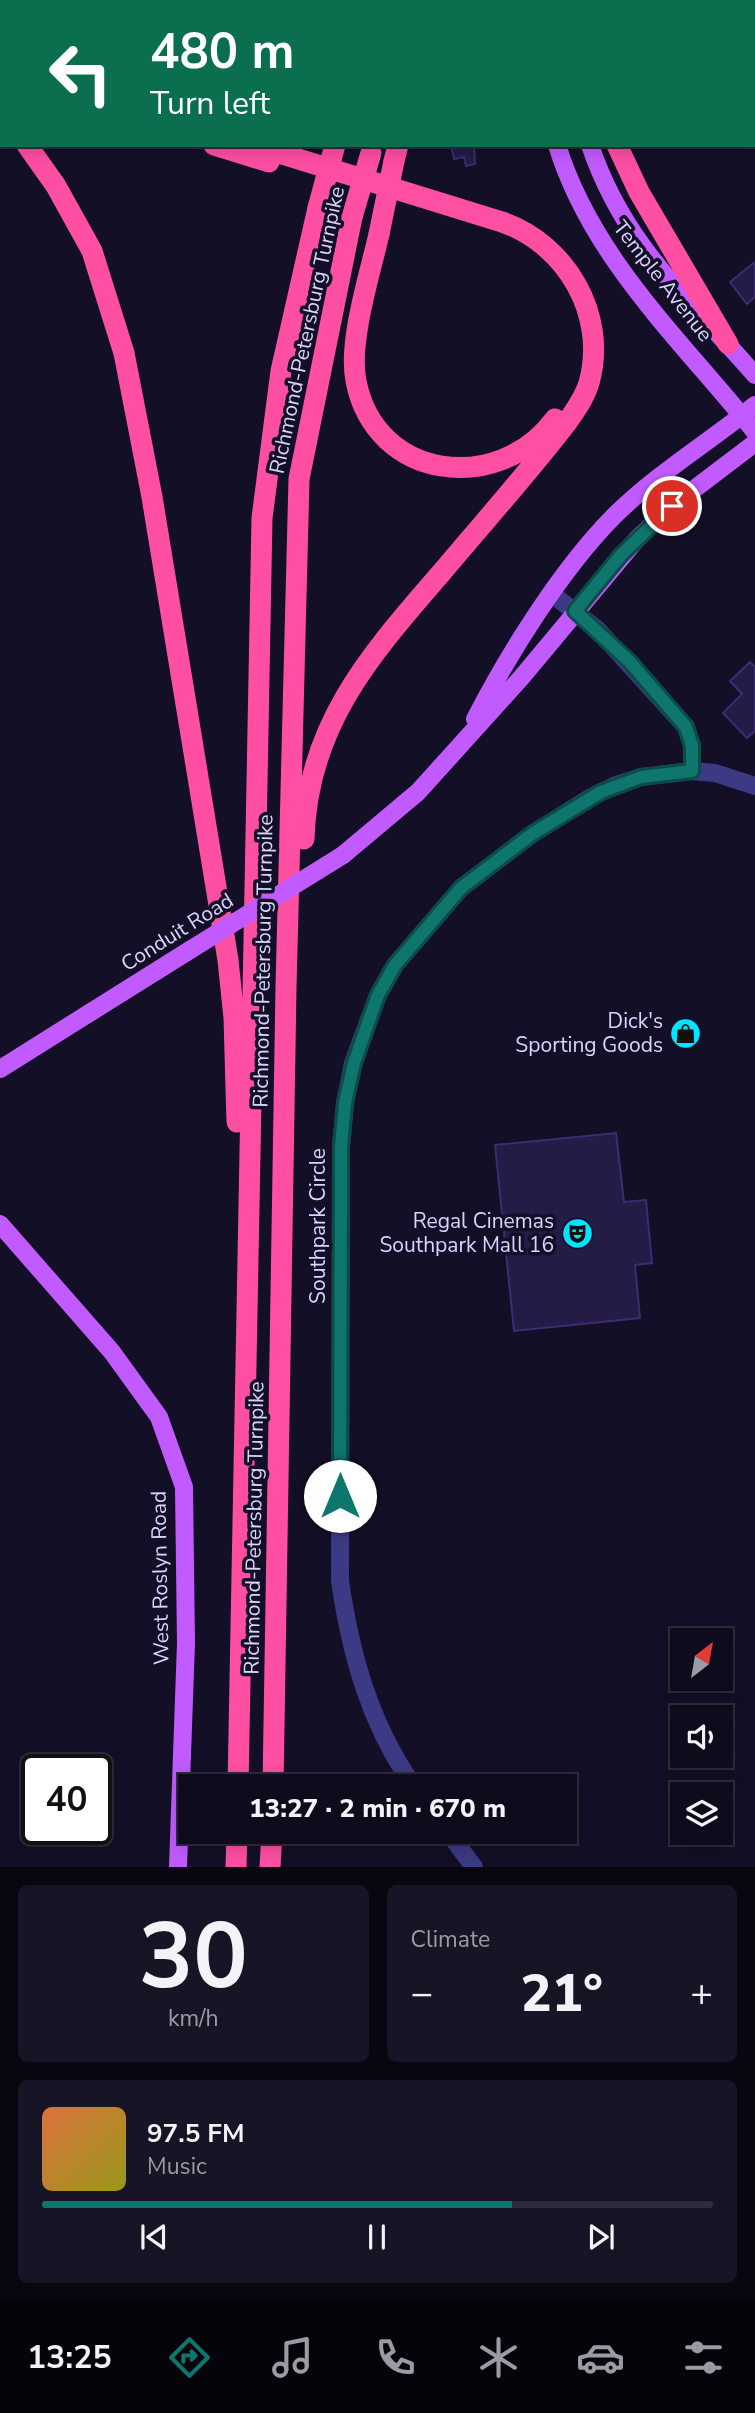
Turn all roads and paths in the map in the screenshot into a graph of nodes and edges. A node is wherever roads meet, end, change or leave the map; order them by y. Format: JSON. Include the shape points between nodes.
{"nodes":[{"id":1,"x":28,"y":147,"type":"edge"},
{"id":2,"x":220,"y":147,"type":"edge"},
{"id":3,"x":259,"y":147,"type":"edge"},
{"id":4,"x":334,"y":147,"type":"edge"},
{"id":5,"x":558,"y":147,"type":"edge"},
{"id":6,"x":591,"y":147,"type":"edge"},
{"id":7,"x":618,"y":147,"type":"edge"},
{"id":8,"x":372,"y":149,"type":"edge"},
{"id":9,"x":396,"y":153,"type":"edge"},
{"id":10,"x":387,"y":198,"type":"edge"},
{"id":11,"x":387,"y":198,"type":"edge"},
{"id":12,"x":387,"y":198,"type":"edge"},
{"id":13,"x":387,"y":198,"type":"edge"},
{"id":14,"x":728,"y":344,"type":"junction"},
{"id":15,"x":755,"y":375,"type":"edge"},
{"id":16,"x":748,"y":410,"type":"edge"},
{"id":17,"x":755,"y":432,"type":"edge"},
{"id":18,"x":755,"y":443,"type":"edge"},
{"id":19,"x":552,"y":594,"type":"junction"},
{"id":20,"x":575,"y":611,"type":"junction"},
{"id":21,"x":463,"y":740,"type":"junction"},
{"id":22,"x":692,"y":771,"type":"junction"},
{"id":23,"x":755,"y":786,"type":"edge"},
{"id":24,"x":286,"y":987,"type":"junction"},
{"id":25,"x":3,"y":1066,"type":"edge"},
{"id":26,"x":0,"y":1224,"type":"edge"},
{"id":27,"x":247,"y":1270,"type":"junction"},
{"id":28,"x":238,"y":1774,"type":"edge"},
{"id":29,"x":273,"y":1774,"type":"edge"},
{"id":30,"x":406,"y":1774,"type":"edge"},
{"id":31,"x":237,"y":1844,"type":"edge"},
{"id":32,"x":271,"y":1844,"type":"edge"},
{"id":33,"x":457,"y":1844,"type":"edge"},
{"id":34,"x":178,"y":1867,"type":"edge"},
{"id":35,"x":236,"y":1867,"type":"edge"},
{"id":36,"x":270,"y":1867,"type":"edge"},
{"id":37,"x":474,"y":1867,"type":"edge"}],
"edges":[{"from":1,"to":27,"type":"highway","via":[[68,205],[101,274],[124,353],[228,960]]},
{"from":2,"to":10,"type":"highway","bridge":true},
{"from":3,"to":24,"type":"highway","via":[[530,234],[572,275],[586,304],[593,341],[589,384],[568,421],[384,639],[335,714],[308,785],[301,928]]},
{"from":4,"to":27,"type":"highway","name":"Richmond-Petersburg Turnpike","bridge":true,"via":[[282,371],[262,518]]},
{"from":5,"to":16,"type":"main road","name":"Temple Avenue","via":[[572,188],[602,244]]},
{"from":6,"to":14,"type":"main road","name":"Temple Avenue","via":[[608,192],[639,244]]},
{"from":7,"to":14,"type":"highway","via":[[639,192]]},
{"from":8,"to":24,"type":"highway","name":"Richmond-Petersburg Turnpike","bridge":true,"via":[[352,217],[299,479]]},
{"from":9,"to":13,"type":"highway","bridge":true},
{"from":11,"to":12,"type":"highway","bridge":true,"via":[[509,236],[545,260],[564,285],[579,328],[580,362],[571,393],[551,424],[527,447],[502,461],[441,467],[407,454],[377,429],[359,395],[354,365],[358,334]]},
{"from":14,"to":15,"type":"main road","name":"Temple Avenue"},
{"from":16,"to":17,"type":"main road","name":"Temple Avenue"},
{"from":16,"to":19,"type":"main road","name":"Conduit Road","via":[[613,517]]},
{"from":18,"to":20,"type":"main road","name":"Conduit Road","via":[[672,506],[621,555]]},
{"from":19,"to":20,"type":"street"},
{"from":19,"to":21,"type":"main road","name":"Conduit Road","via":[[500,670]]},
{"from":20,"to":21,"type":"main road","name":"Conduit Road"},
{"from":20,"to":22,"type":"street","via":[[629,661],[686,727]]},
{"from":21,"to":25,"type":"main road","name":"Conduit Road","bridge":true,"via":[[418,792],[343,855]]},
{"from":22,"to":23,"type":"street","name":"Southpark Circle"},
{"from":22,"to":30,"type":"street","name":"Southpark Circle","via":[[641,777],[601,792],[532,834],[461,888],[395,965],[378,995],[354,1063],[341,1147],[340,1581],[362,1687]]},
{"from":24,"to":29,"type":"highway","name":"Richmond-Petersburg Turnpike"},
{"from":26,"to":34,"type":"main road","name":"West Roslyn Road","via":[[112,1352],[159,1417],[184,1487],[186,1643]]},
{"from":27,"to":28,"type":"highway","name":"Richmond-Petersburg Turnpike"},
{"from":31,"to":35,"type":"highway"},
{"from":32,"to":36,"type":"highway"},
{"from":33,"to":37,"type":"street"}]}
